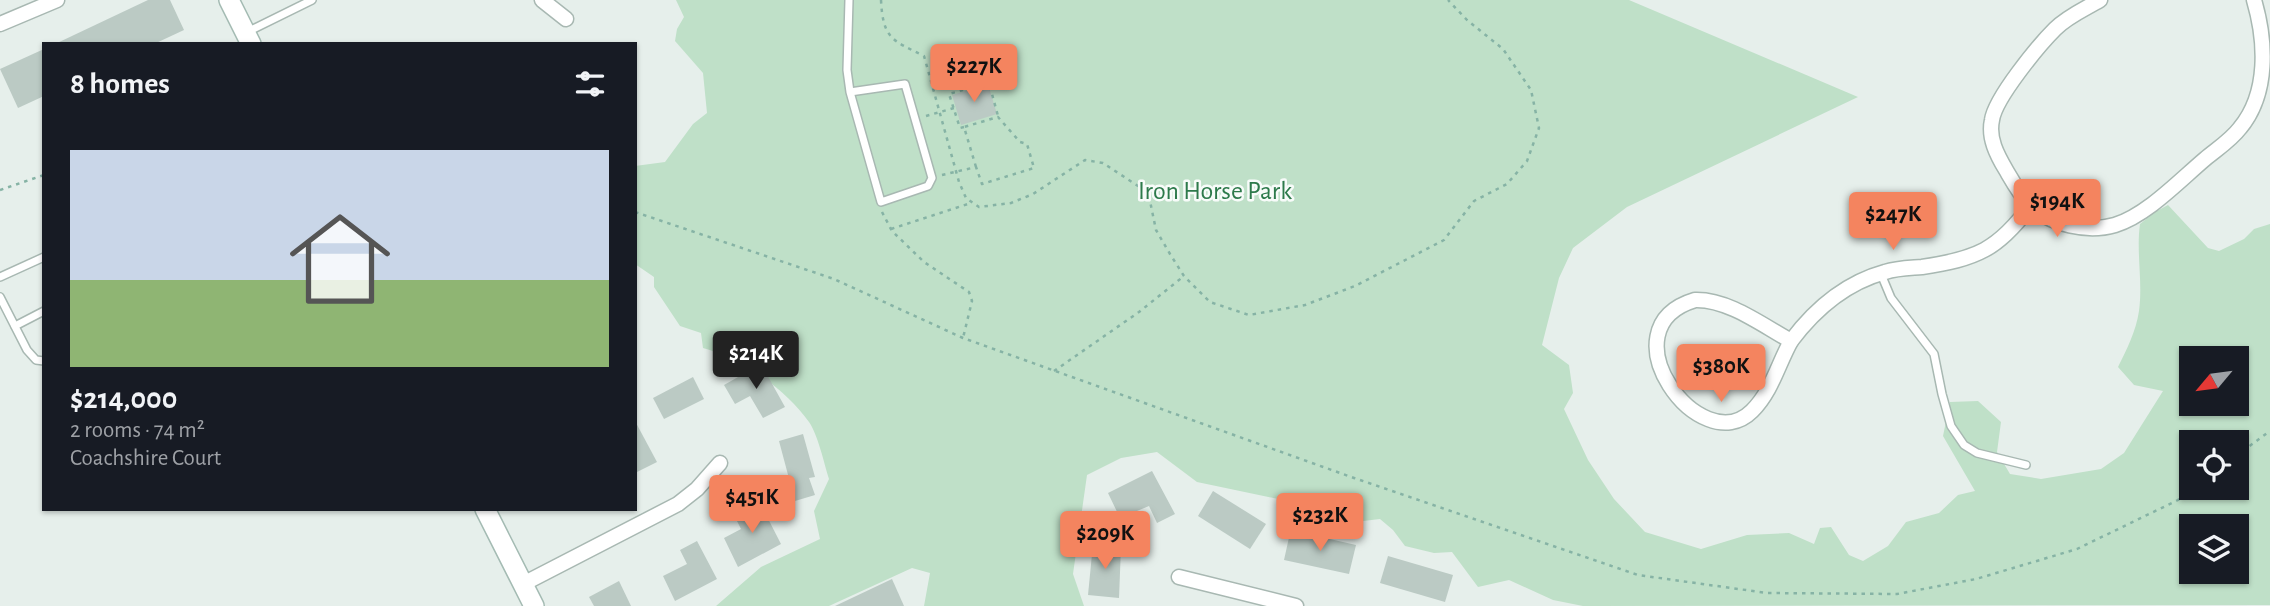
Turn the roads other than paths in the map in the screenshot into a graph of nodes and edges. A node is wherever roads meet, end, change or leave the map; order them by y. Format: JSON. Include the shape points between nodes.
{"nodes":[{"id":1,"x":57,"y":0,"type":"edge"},
{"id":2,"x":229,"y":0,"type":"edge"},
{"id":3,"x":312,"y":0,"type":"edge"},
{"id":4,"x":542,"y":0,"type":"edge"},
{"id":5,"x":849,"y":0,"type":"edge"},
{"id":6,"x":2100,"y":0,"type":"edge"},
{"id":7,"x":2255,"y":0,"type":"edge"},
{"id":8,"x":566,"y":19,"type":"dead end"},
{"id":9,"x":0,"y":24,"type":"edge"},
{"id":10,"x":248,"y":38,"type":"edge"},
{"id":11,"x":2266,"y":41,"type":"edge"},
{"id":12,"x":2265,"y":78,"type":"edge"},
{"id":13,"x":850,"y":92,"type":"junction"},
{"id":14,"x":2031,"y":205,"type":"junction"},
{"id":15,"x":42,"y":258,"type":"edge"},
{"id":16,"x":1881,"y":273,"type":"junction"},
{"id":17,"x":0,"y":277,"type":"edge"},
{"id":18,"x":0,"y":297,"type":"edge"},
{"id":19,"x":42,"y":312,"type":"edge"},
{"id":20,"x":15,"y":326,"type":"junction"},
{"id":21,"x":1791,"y":341,"type":"junction"},
{"id":22,"x":42,"y":361,"type":"edge"},
{"id":23,"x":720,"y":463,"type":"dead end"},
{"id":24,"x":2026,"y":465,"type":"dead end"},
{"id":25,"x":486,"y":511,"type":"edge"},
{"id":26,"x":1179,"y":577,"type":"dead end"},
{"id":27,"x":523,"y":584,"type":"junction"},
{"id":28,"x":534,"y":606,"type":"edge"},
{"id":29,"x":1296,"y":606,"type":"edge"}],
"edges":[{"from":1,"to":9,"type":"street"},
{"from":2,"to":10,"type":"main road"},
{"from":3,"to":10,"type":"lane"},
{"from":4,"to":8,"type":"street"},
{"from":5,"to":13,"type":"lane"},
{"from":6,"to":14,"type":"street","via":[[2055,29],[1996,105],[1991,120],[1994,146],[2013,183]]},
{"from":7,"to":11,"type":"street"},
{"from":11,"to":12,"type":"street"},
{"from":12,"to":14,"type":"street","via":[[2239,129],[2127,220],[2097,228],[2074,226]]},
{"from":13,"to":13,"type":"lane","via":[[905,84],[932,178],[928,186],[881,202]]},
{"from":14,"to":16,"type":"street","via":[[2001,240],[1975,256]]},
{"from":15,"to":17,"type":"lane"},
{"from":16,"to":21,"type":"street","via":[[1844,289],[1820,307]]},
{"from":16,"to":24,"type":"lane","via":[[1891,298],[1934,354],[1951,426],[1964,445],[1977,453]]},
{"from":18,"to":20,"type":"lane"},
{"from":19,"to":20,"type":"lane"},
{"from":20,"to":22,"type":"lane","via":[[27,350]]},
{"from":21,"to":21,"type":"street","via":[[1752,411],[1730,421],[1713,421],[1691,411],[1656,355],[1656,338],[1666,314],[1695,300],[1720,303]]},
{"from":23,"to":27,"type":"street","via":[[678,504]]},
{"from":25,"to":27,"type":"main road"},
{"from":26,"to":29,"type":"street"},
{"from":27,"to":28,"type":"main road"}]}
